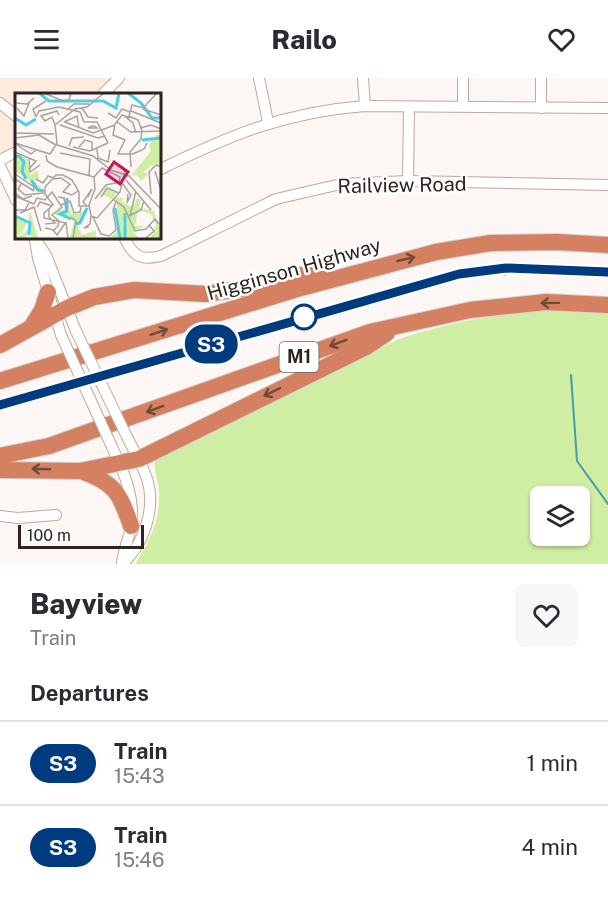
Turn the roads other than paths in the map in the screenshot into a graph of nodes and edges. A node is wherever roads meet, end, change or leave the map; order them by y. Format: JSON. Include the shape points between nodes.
{"nodes":[{"id":1,"x":119,"y":78,"type":"edge"},
{"id":2,"x":259,"y":78,"type":"edge"},
{"id":3,"x":363,"y":78,"type":"edge"},
{"id":4,"x":463,"y":78,"type":"edge"},
{"id":5,"x":541,"y":78,"type":"edge"},
{"id":6,"x":104,"y":93,"type":"edge"},
{"id":7,"x":0,"y":103,"type":"edge"},
{"id":8,"x":365,"y":106,"type":"junction"},
{"id":9,"x":463,"y":106,"type":"junction"},
{"id":10,"x":409,"y":107,"type":"junction"},
{"id":11,"x":541,"y":108,"type":"junction"},
{"id":12,"x":608,"y":108,"type":"edge"},
{"id":13,"x":15,"y":115,"type":"edge"},
{"id":14,"x":268,"y":122,"type":"junction"},
{"id":15,"x":15,"y":152,"type":"edge"},
{"id":16,"x":0,"y":160,"type":"edge"},
{"id":17,"x":0,"y":166,"type":"edge"},
{"id":18,"x":160,"y":170,"type":"edge"},
{"id":19,"x":408,"y":181,"type":"junction"},
{"id":20,"x":608,"y":185,"type":"edge"},
{"id":21,"x":15,"y":198,"type":"edge"},
{"id":22,"x":35,"y":238,"type":"edge"},
{"id":23,"x":125,"y":238,"type":"edge"},
{"id":24,"x":608,"y":245,"type":"edge"},
{"id":25,"x":373,"y":266,"type":"junction"},
{"id":26,"x":48,"y":292,"type":"junction"},
{"id":27,"x":608,"y":304,"type":"edge"},
{"id":28,"x":61,"y":311,"type":"junction"},
{"id":29,"x":398,"y":326,"type":"junction"},
{"id":30,"x":29,"y":329,"type":"junction"},
{"id":31,"x":0,"y":345,"type":"edge"},
{"id":32,"x":0,"y":381,"type":"edge"},
{"id":33,"x":0,"y":456,"type":"edge"},
{"id":34,"x":139,"y":459,"type":"junction"},
{"id":35,"x":120,"y":464,"type":"junction"},
{"id":36,"x":0,"y":470,"type":"edge"},
{"id":37,"x":80,"y":471,"type":"junction"},
{"id":38,"x":56,"y":515,"type":"dead end"},
{"id":39,"x":0,"y":516,"type":"edge"},
{"id":40,"x":131,"y":526,"type":"junction"},
{"id":41,"x":130,"y":548,"type":"junction"},
{"id":42,"x":122,"y":564,"type":"edge"}],
"edges":[{"from":1,"to":6,"type":"street"},
{"from":2,"to":14,"type":"street"},
{"from":3,"to":8,"type":"street"},
{"from":4,"to":9,"type":"street"},
{"from":5,"to":11,"type":"street"},
{"from":7,"to":13,"type":"street"},
{"from":8,"to":10,"type":"street"},
{"from":8,"to":14,"type":"street","via":[[332,108]]},
{"from":9,"to":10,"type":"street"},
{"from":9,"to":11,"type":"street"},
{"from":10,"to":19,"type":"street"},
{"from":11,"to":12,"type":"street"},
{"from":14,"to":18,"type":"street"},
{"from":15,"to":16,"type":"street"},
{"from":17,"to":21,"type":"street"},
{"from":19,"to":20,"type":"street","name":"Railview Road"},
{"from":19,"to":23,"type":"street","name":"Railview Road","via":[[341,184],[303,191],[256,208],[160,256],[140,258]]},
{"from":22,"to":26,"type":"street"},
{"from":22,"to":28,"type":"street","via":[[46,255]]},
{"from":25,"to":24,"type":"highway","name":"Higginson Highway","one_way":true,"via":[[491,243]]},
{"from":25,"to":28,"type":"highway","via":[[347,264],[206,294],[154,290],[117,293]]},
{"from":32,"to":25,"type":"highway","name":"Higginson Highway","one_way":true},
{"from":26,"to":28,"type":"street"},
{"from":26,"to":30,"type":"highway"},
{"from":27,"to":29,"type":"highway","number":"M1","one_way":true,"via":[[514,306],[447,314]]},
{"from":28,"to":30,"type":"highway"},
{"from":28,"to":34,"type":"street","bridge":true,"via":[[76,331]]},
{"from":28,"to":35,"type":"street","bridge":true,"via":[[61,334]]},
{"from":29,"to":33,"type":"highway","number":"M1","one_way":true,"via":[[346,340],[49,446]]},
{"from":29,"to":34,"type":"highway","one_way":true,"via":[[366,347]]},
{"from":30,"to":31,"type":"highway"},
{"from":34,"to":35,"type":"highway"},
{"from":34,"to":41,"type":"street","via":[[148,482],[150,504],[145,529]]},
{"from":35,"to":37,"type":"highway"},
{"from":35,"to":40,"type":"street","via":[[130,494]]},
{"from":37,"to":36,"type":"highway","one_way":true},
{"from":37,"to":40,"type":"highway","via":[[111,485],[122,500]]},
{"from":38,"to":39,"type":"street"},
{"from":40,"to":41,"type":"street"},
{"from":41,"to":42,"type":"street"}]}
